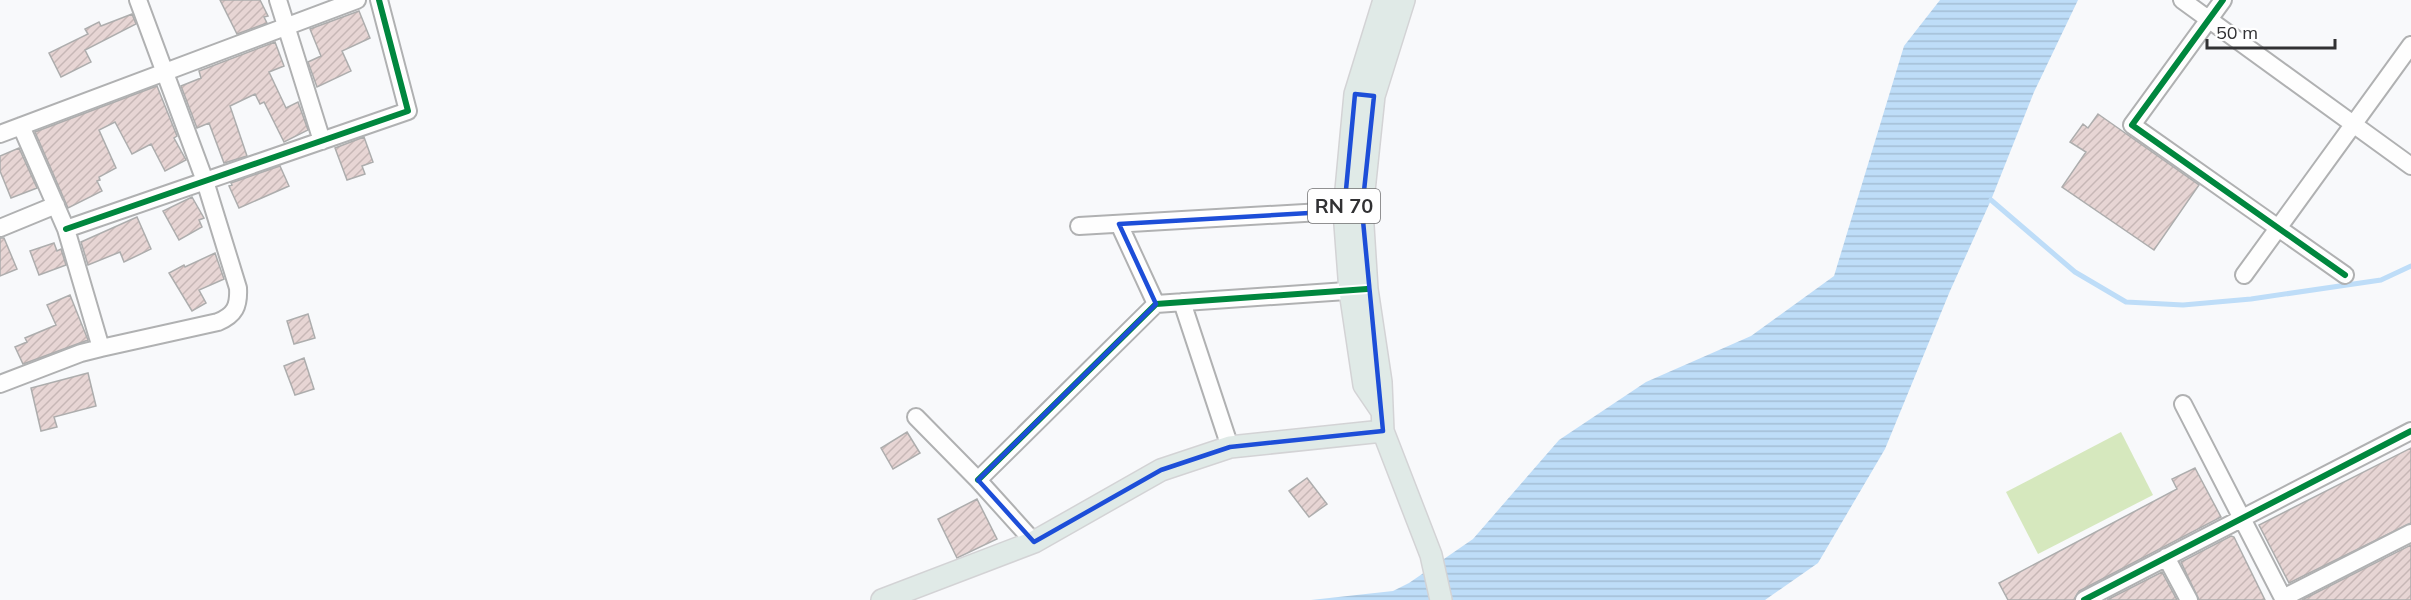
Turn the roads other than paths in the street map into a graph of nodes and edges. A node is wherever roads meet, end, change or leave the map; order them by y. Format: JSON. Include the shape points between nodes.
{"nodes":[{"id":1,"x":138,"y":0,"type":"edge"},
{"id":2,"x":278,"y":0,"type":"edge"},
{"id":3,"x":357,"y":0,"type":"edge"},
{"id":4,"x":379,"y":0,"type":"edge"},
{"id":5,"x":1384,"y":0,"type":"edge"},
{"id":6,"x":1404,"y":0,"type":"edge"},
{"id":7,"x":2182,"y":0,"type":"edge"},
{"id":8,"x":2223,"y":0,"type":"edge"},
{"id":9,"x":2209,"y":19,"type":"junction"},
{"id":10,"x":286,"y":27,"type":"junction"},
{"id":11,"x":2411,"y":45,"type":"edge"},
{"id":12,"x":164,"y":72,"type":"junction"},
{"id":13,"x":1364,"y":95,"type":"junction"},
{"id":14,"x":2354,"y":124,"type":"junction"},
{"id":15,"x":21,"y":126,"type":"junction"},
{"id":16,"x":0,"y":134,"type":"edge"},
{"id":17,"x":322,"y":141,"type":"junction"},
{"id":18,"x":2411,"y":166,"type":"edge"},
{"id":19,"x":205,"y":181,"type":"junction"},
{"id":20,"x":56,"y":205,"type":"junction"},
{"id":21,"x":1353,"y":211,"type":"junction"},
{"id":22,"x":1119,"y":224,"type":"junction"},
{"id":23,"x":1079,"y":226,"type":"dead end"},
{"id":24,"x":0,"y":228,"type":"edge"},
{"id":25,"x":2278,"y":228,"type":"junction"},
{"id":26,"x":66,"y":229,"type":"junction"},
{"id":27,"x":2244,"y":275,"type":"dead end"},
{"id":28,"x":2345,"y":275,"type":"dead end"},
{"id":29,"x":1359,"y":290,"type":"junction"},
{"id":30,"x":1182,"y":302,"type":"junction"},
{"id":31,"x":1156,"y":304,"type":"junction"},
{"id":32,"x":101,"y":348,"type":"junction"},
{"id":33,"x":0,"y":384,"type":"edge"},
{"id":34,"x":2183,"y":404,"type":"dead end"},
{"id":35,"x":916,"y":417,"type":"dead end"},
{"id":36,"x":1382,"y":421,"type":"junction"},
{"id":37,"x":2411,"y":431,"type":"edge"},
{"id":38,"x":1230,"y":447,"type":"junction"},
{"id":39,"x":978,"y":480,"type":"junction"},
{"id":40,"x":2241,"y":517,"type":"junction"},
{"id":41,"x":2411,"y":533,"type":"edge"},
{"id":42,"x":1034,"y":542,"type":"junction"},
{"id":43,"x":2166,"y":556,"type":"junction"},
{"id":44,"x":2094,"y":598,"type":"edge"},
{"id":45,"x":2284,"y":599,"type":"edge"},
{"id":46,"x":882,"y":600,"type":"edge"},
{"id":47,"x":1441,"y":600,"type":"edge"},
{"id":48,"x":2189,"y":600,"type":"edge"}],
"edges":[{"from":1,"to":12,"type":"street"},
{"from":2,"to":10,"type":"street"},
{"from":3,"to":10,"type":"street"},
{"from":4,"to":17,"type":"street","via":[[408,111]]},
{"from":5,"to":13,"type":"main road","number":"RN 70"},
{"from":6,"to":13,"type":"main road","number":"RN 70"},
{"from":7,"to":9,"type":"street"},
{"from":8,"to":9,"type":"street"},
{"from":9,"to":14,"type":"street"},
{"from":9,"to":25,"type":"street","via":[[2132,125]]},
{"from":10,"to":12,"type":"street"},
{"from":10,"to":17,"type":"street"},
{"from":11,"to":14,"type":"street"},
{"from":12,"to":15,"type":"street"},
{"from":12,"to":19,"type":"street"},
{"from":13,"to":21,"type":"main road","number":"RN 70"},
{"from":14,"to":18,"type":"street"},
{"from":14,"to":25,"type":"street"},
{"from":15,"to":16,"type":"street"},
{"from":15,"to":20,"type":"street"},
{"from":17,"to":19,"type":"street"},
{"from":19,"to":26,"type":"street"},
{"from":19,"to":32,"type":"street","via":[[238,288],[235,310],[218,322]]},
{"from":20,"to":24,"type":"street"},
{"from":20,"to":26,"type":"street"},
{"from":21,"to":22,"type":"street"},
{"from":21,"to":29,"type":"main road","number":"RN 70"},
{"from":22,"to":23,"type":"street"},
{"from":22,"to":31,"type":"street"},
{"from":25,"to":27,"type":"street"},
{"from":25,"to":28,"type":"street"},
{"from":26,"to":32,"type":"street"},
{"from":29,"to":30,"type":"street"},
{"from":29,"to":36,"type":"main road","number":"RN 70","via":[[1381,381]]},
{"from":30,"to":31,"type":"street"},
{"from":30,"to":38,"type":"street"},
{"from":31,"to":39,"type":"street"},
{"from":32,"to":33,"type":"street"},
{"from":34,"to":40,"type":"street"},
{"from":35,"to":39,"type":"street"},
{"from":36,"to":38,"type":"main road"},
{"from":36,"to":47,"type":"main road","number":"RN 70","via":[[1431,555]]},
{"from":37,"to":40,"type":"street"},
{"from":38,"to":42,"type":"main road","via":[[1161,470]]},
{"from":39,"to":42,"type":"street"},
{"from":40,"to":43,"type":"street"},
{"from":40,"to":45,"type":"street"},
{"from":41,"to":45,"type":"street"},
{"from":42,"to":46,"type":"main road"},
{"from":43,"to":44,"type":"street"},
{"from":43,"to":48,"type":"street"}]}
